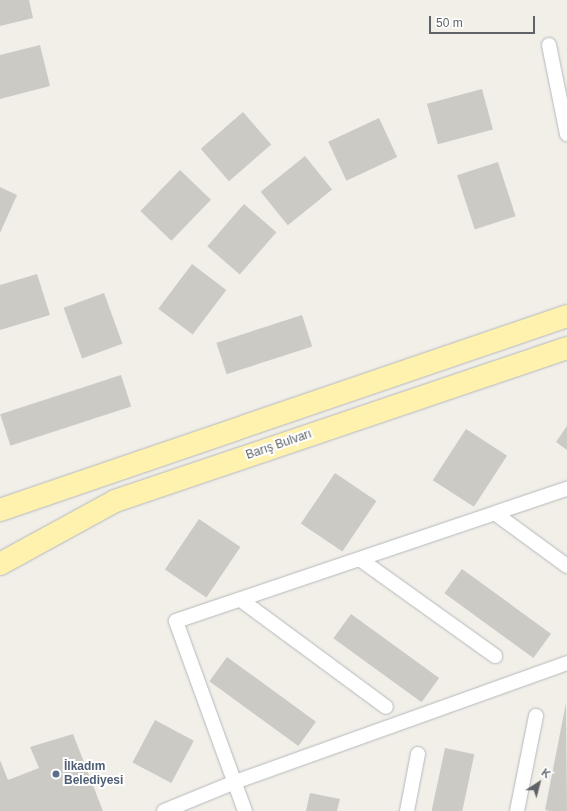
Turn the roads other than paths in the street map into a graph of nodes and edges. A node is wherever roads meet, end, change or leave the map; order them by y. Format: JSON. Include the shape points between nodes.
{"nodes":[{"id":1,"x":549,"y":45,"type":"dead end"},
{"id":2,"x":567,"y":134,"type":"edge"},
{"id":3,"x":567,"y":316,"type":"edge"},
{"id":4,"x":567,"y":348,"type":"edge"},
{"id":5,"x":567,"y":489,"type":"edge"},
{"id":6,"x":0,"y":510,"type":"edge"},
{"id":7,"x":496,"y":514,"type":"junction"},
{"id":8,"x":361,"y":560,"type":"junction"},
{"id":9,"x":0,"y":564,"type":"edge"},
{"id":10,"x":567,"y":566,"type":"edge"},
{"id":11,"x":241,"y":600,"type":"junction"},
{"id":12,"x":495,"y":656,"type":"dead end"},
{"id":13,"x":567,"y":663,"type":"edge"},
{"id":14,"x":386,"y":707,"type":"dead end"},
{"id":15,"x":536,"y":716,"type":"dead end"},
{"id":16,"x":418,"y":754,"type":"dead end"},
{"id":17,"x":235,"y":782,"type":"junction"},
{"id":18,"x":164,"y":811,"type":"edge"},
{"id":19,"x":245,"y":811,"type":"edge"},
{"id":20,"x":407,"y":811,"type":"edge"},
{"id":21,"x":517,"y":811,"type":"edge"}],
"edges":[{"from":1,"to":2,"type":"street"},
{"from":3,"to":6,"type":"main road"},
{"from":4,"to":9,"type":"main road","name":"Barış Bulvarı","via":[[115,501]]},
{"from":5,"to":7,"type":"street"},
{"from":7,"to":8,"type":"street"},
{"from":7,"to":10,"type":"street"},
{"from":8,"to":11,"type":"street"},
{"from":8,"to":12,"type":"street"},
{"from":11,"to":14,"type":"street"},
{"from":11,"to":17,"type":"street","via":[[176,622]]},
{"from":13,"to":17,"type":"street"},
{"from":15,"to":21,"type":"street"},
{"from":16,"to":20,"type":"street"},
{"from":17,"to":18,"type":"street"},
{"from":17,"to":19,"type":"street"}]}
